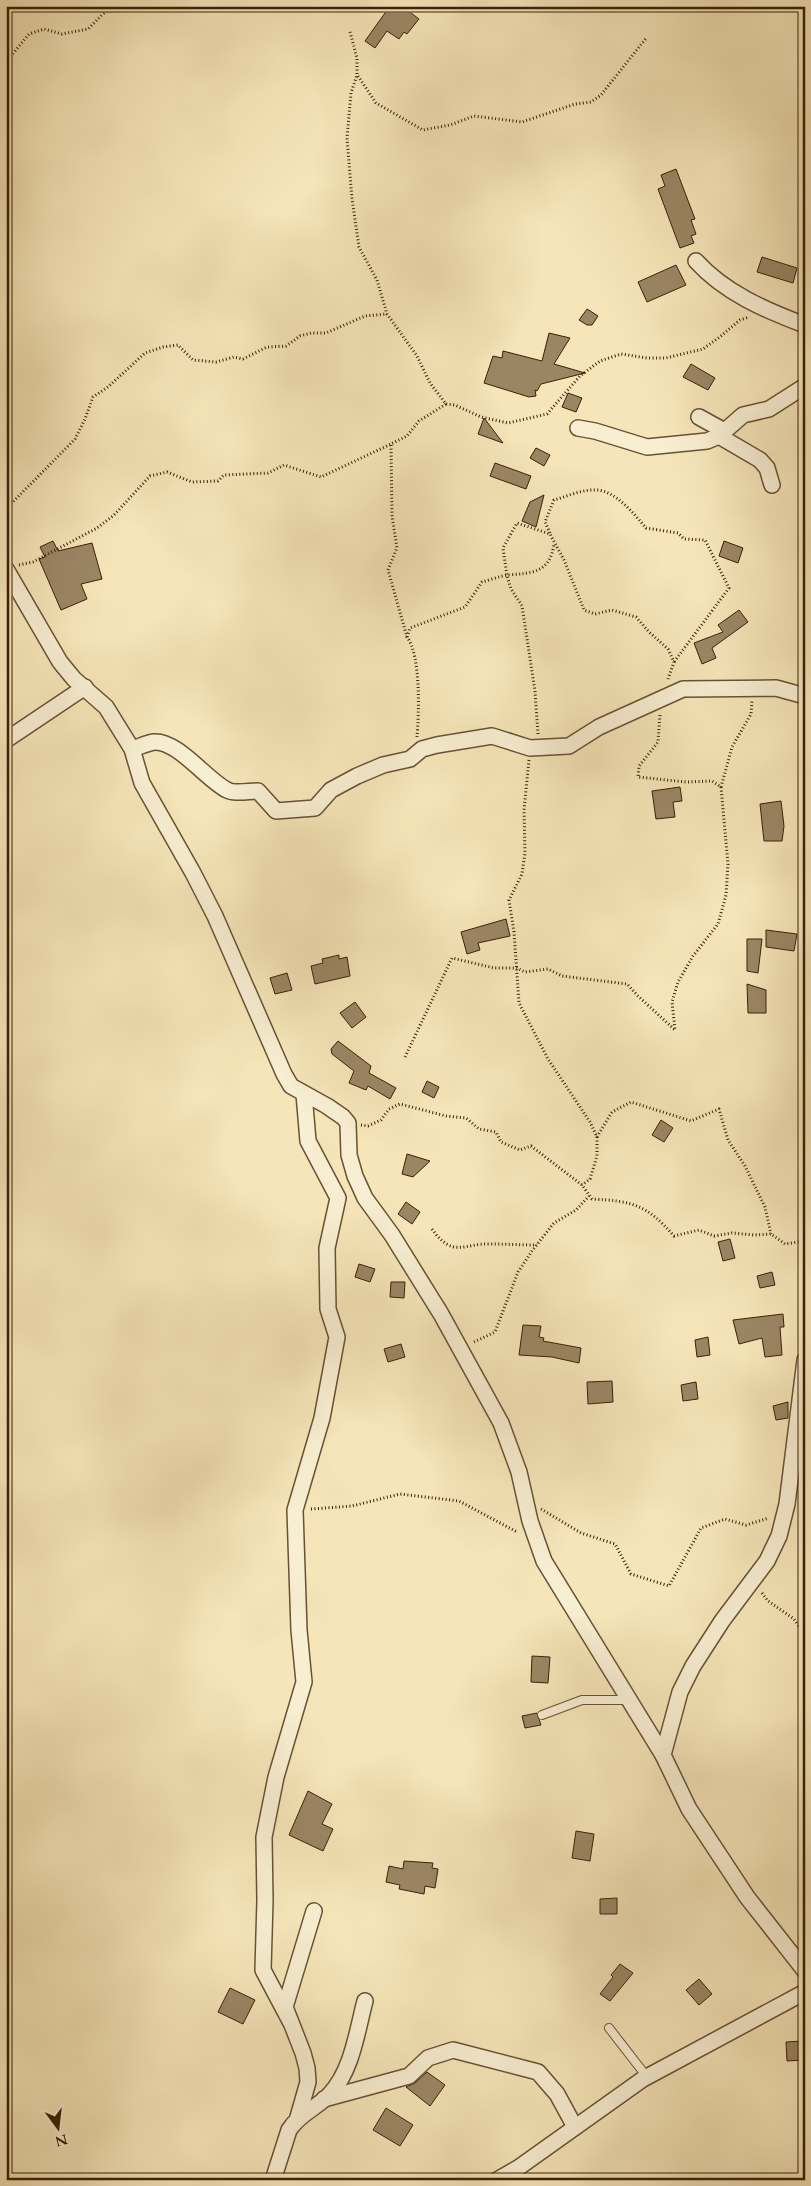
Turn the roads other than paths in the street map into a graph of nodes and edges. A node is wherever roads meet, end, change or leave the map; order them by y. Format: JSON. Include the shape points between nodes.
{"nodes":[{"id":1,"x":696,"y":262,"type":"dead end"},
{"id":2,"x":805,"y":325,"type":"edge"},
{"id":3,"x":805,"y":386,"type":"edge"},
{"id":4,"x":699,"y":417,"type":"dead end"},
{"id":5,"x":578,"y":428,"type":"dead end"},
{"id":6,"x":719,"y":436,"type":"junction"},
{"id":7,"x":772,"y":485,"type":"dead end"},
{"id":8,"x":11,"y":567,"type":"edge"},
{"id":9,"x":85,"y":688,"type":"junction"},
{"id":10,"x":805,"y":696,"type":"edge"},
{"id":11,"x":6,"y":740,"type":"edge"},
{"id":12,"x":132,"y":749,"type":"junction"},
{"id":13,"x":304,"y":1094,"type":"junction"},
{"id":14,"x":805,"y":1360,"type":"edge"},
{"id":15,"x":630,"y":1700,"type":"junction"},
{"id":16,"x":542,"y":1715,"type":"dead end"},
{"id":17,"x":663,"y":1755,"type":"junction"},
{"id":18,"x":314,"y":1911,"type":"dead end"},
{"id":19,"x":805,"y":1971,"type":"edge"},
{"id":20,"x":805,"y":1992,"type":"edge"},
{"id":21,"x":365,"y":2001,"type":"dead end"},
{"id":22,"x":290,"y":2021,"type":"junction"},
{"id":23,"x":609,"y":2028,"type":"dead end"},
{"id":24,"x":648,"y":2077,"type":"junction"},
{"id":25,"x":324,"y":2099,"type":"junction"},
{"id":26,"x":298,"y":2117,"type":"junction"},
{"id":27,"x":575,"y":2127,"type":"junction"},
{"id":28,"x":272,"y":2180,"type":"edge"},
{"id":29,"x":497,"y":2180,"type":"edge"}],
"edges":[{"from":1,"to":2,"type":"street","via":[[707,274],[733,291],[769,311]]},
{"from":3,"to":6,"type":"street","via":[[769,409],[743,415]]},
{"from":4,"to":6,"type":"street","via":[[719,428]]},
{"from":5,"to":6,"type":"street","via":[[647,447],[707,441]]},
{"from":6,"to":7,"type":"street","via":[[760,460],[767,468]]},
{"from":8,"to":9,"type":"street","via":[[60,662]]},
{"from":9,"to":11,"type":"street"},
{"from":9,"to":12,"type":"street","via":[[106,707]]},
{"from":10,"to":12,"type":"street","via":[[776,688],[683,689],[599,727],[569,746],[530,748],[492,736],[437,745],[410,759],[383,765],[349,780],[331,790],[315,808],[276,811],[258,791],[229,792],[189,758],[170,747],[156,742]]},
{"from":12,"to":13,"type":"street","via":[[142,783],[215,916],[284,1074],[291,1086]]},
{"from":13,"to":15,"type":"street","via":[[335,1111],[348,1123],[350,1155],[365,1198],[392,1235],[488,1398],[519,1472],[537,1546]]},
{"from":13,"to":22,"type":"street","via":[[308,1141],[338,1198],[327,1248],[328,1309],[337,1337],[322,1418],[295,1510],[304,1682],[276,1777],[264,1837],[263,1970]]},
{"from":14,"to":17,"type":"street","via":[[784,1514],[775,1544],[693,1666],[680,1692]]},
{"from":15,"to":16,"type":"lane","via":[[582,1700]]},
{"from":15,"to":17,"type":"street"},
{"from":17,"to":19,"type":"street","via":[[688,1810],[747,1897]]},
{"from":18,"to":22,"type":"street","via":[[285,2007]]},
{"from":20,"to":24,"type":"street"},
{"from":21,"to":25,"type":"street","via":[[349,2058],[336,2087]]},
{"from":22,"to":26,"type":"street","via":[[307,2068],[308,2082]]},
{"from":23,"to":24,"type":"lane"},
{"from":24,"to":27,"type":"street"},
{"from":25,"to":26,"type":"street"},
{"from":25,"to":27,"type":"street","via":[[409,2076],[428,2058],[453,2050],[538,2072],[557,2094]]},
{"from":26,"to":28,"type":"street"},
{"from":27,"to":29,"type":"street"}]}
